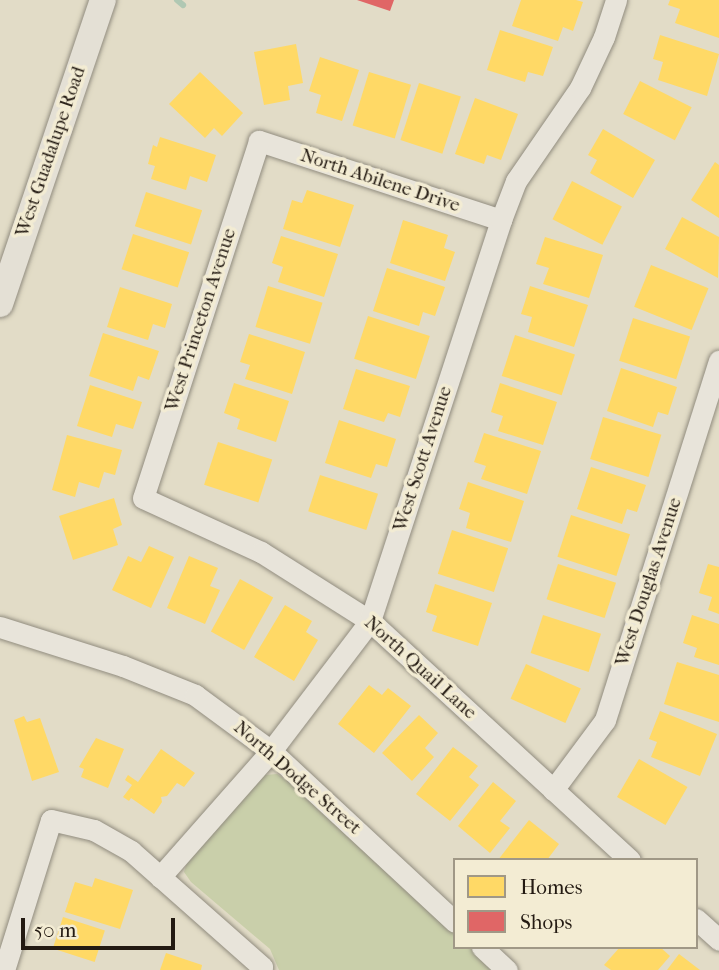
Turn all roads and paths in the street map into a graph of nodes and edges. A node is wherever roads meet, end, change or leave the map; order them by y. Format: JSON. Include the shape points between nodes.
{"nodes":[{"id":1,"x":103,"y":0,"type":"edge"},
{"id":2,"x":615,"y":0,"type":"edge"},
{"id":3,"x":259,"y":141,"type":"joint"},
{"id":4,"x":501,"y":220,"type":"junction"},
{"id":5,"x":0,"y":304,"type":"edge"},
{"id":6,"x":719,"y":361,"type":"edge"},
{"id":7,"x":143,"y":498,"type":"joint"},
{"id":8,"x":370,"y":621,"type":"junction"},
{"id":9,"x":0,"y":627,"type":"edge"},
{"id":10,"x":271,"y":751,"type":"junction"},
{"id":11,"x":553,"y":790,"type":"junction"},
{"id":12,"x":628,"y":858,"type":"edge"},
{"id":13,"x":160,"y":877,"type":"junction"},
{"id":14,"x":453,"y":920,"type":"edge"},
{"id":15,"x":698,"y":921,"type":"edge"},
{"id":16,"x":719,"y":940,"type":"edge"},
{"id":17,"x":484,"y":949,"type":"edge"},
{"id":18,"x":262,"y":969,"type":"edge"},
{"id":19,"x":4,"y":970,"type":"edge"},
{"id":20,"x":507,"y":970,"type":"edge"}],
"edges":[{"from":1,"to":5,"type":"main road","name":"West Guadalupe Road"},
{"from":2,"to":4,"type":"street","name":"West Scott Avenue","via":[[580,88],[516,181]]},
{"from":3,"to":4,"type":"street","name":"North Abilene Drive"},
{"from":3,"to":7,"type":"street","name":"West Princeton Avenue"},
{"from":4,"to":8,"type":"street","name":"West Scott Avenue"},
{"from":6,"to":11,"type":"street","name":"West Douglas Avenue","via":[[605,720]]},
{"from":7,"to":8,"type":"street","name":"North Quail Lane","via":[[261,552]]},
{"from":8,"to":10,"type":"street","name":"West Scott Avenue"},
{"from":8,"to":11,"type":"street","name":"North Quail Lane"},
{"from":9,"to":10,"type":"street","name":"North Dodge Street","via":[[123,666],[195,695]]},
{"from":10,"to":13,"type":"street","name":"West Scott Avenue"},
{"from":10,"to":14,"type":"street","name":"North Dodge Street"},
{"from":11,"to":12,"type":"street","name":"North Quail Lane"},
{"from":13,"to":18,"type":"street"},
{"from":13,"to":19,"type":"street","via":[[131,851],[93,830],[51,820]]},
{"from":15,"to":16,"type":"street"},
{"from":17,"to":20,"type":"street"}]}
